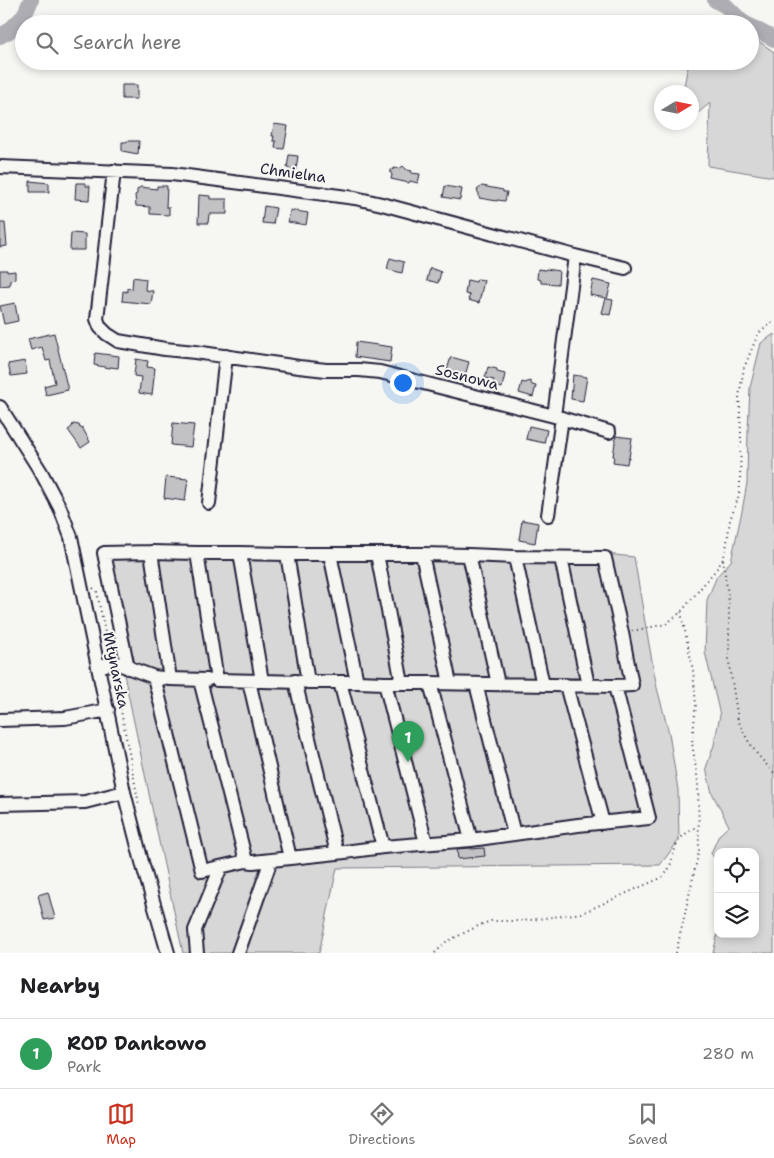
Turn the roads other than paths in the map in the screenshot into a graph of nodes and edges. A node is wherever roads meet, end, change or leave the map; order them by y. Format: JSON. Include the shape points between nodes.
{"nodes":[{"id":1,"x":0,"y":167,"type":"edge"},
{"id":2,"x":114,"y":171,"type":"junction"},
{"id":3,"x":575,"y":256,"type":"junction"},
{"id":4,"x":625,"y":268,"type":"dead end"},
{"id":5,"x":226,"y":356,"type":"junction"},
{"id":6,"x":0,"y":407,"type":"edge"},
{"id":7,"x":558,"y":417,"type":"junction"},
{"id":8,"x":608,"y":432,"type":"dead end"},
{"id":9,"x":209,"y":502,"type":"dead end"},
{"id":10,"x":548,"y":515,"type":"dead end"},
{"id":11,"x":150,"y":552,"type":"junction"},
{"id":12,"x":197,"y":553,"type":"junction"},
{"id":13,"x":240,"y":553,"type":"junction"},
{"id":14,"x":286,"y":554,"type":"junction"},
{"id":15,"x":330,"y":554,"type":"junction"},
{"id":16,"x":376,"y":554,"type":"junction"},
{"id":17,"x":422,"y":554,"type":"junction"},
{"id":18,"x":469,"y":555,"type":"junction"},
{"id":19,"x":515,"y":557,"type":"junction"},
{"id":20,"x":561,"y":558,"type":"junction"},
{"id":21,"x":99,"y":666,"type":"junction"},
{"id":22,"x":128,"y":668,"type":"junction"},
{"id":23,"x":154,"y":677,"type":"junction"},
{"id":24,"x":170,"y":679,"type":"junction"},
{"id":25,"x":200,"y":680,"type":"junction"},
{"id":26,"x":217,"y":680,"type":"junction"},
{"id":27,"x":256,"y":681,"type":"junction"},
{"id":28,"x":295,"y":682,"type":"junction"},
{"id":29,"x":308,"y":682,"type":"junction"},
{"id":30,"x":340,"y":682,"type":"junction"},
{"id":31,"x":358,"y":682,"type":"junction"},
{"id":32,"x":385,"y":683,"type":"junction"},
{"id":33,"x":402,"y":683,"type":"junction"},
{"id":34,"x":430,"y":683,"type":"junction"},
{"id":35,"x":450,"y":683,"type":"junction"},
{"id":36,"x":476,"y":684,"type":"junction"},
{"id":37,"x":498,"y":684,"type":"junction"},
{"id":38,"x":543,"y":685,"type":"junction"},
{"id":39,"x":566,"y":685,"type":"junction"},
{"id":40,"x":588,"y":685,"type":"junction"},
{"id":41,"x":615,"y":686,"type":"junction"},
{"id":42,"x":108,"y":710,"type":"junction"},
{"id":43,"x":0,"y":720,"type":"edge"},
{"id":44,"x":124,"y":792,"type":"junction"},
{"id":45,"x":0,"y":804,"type":"edge"},
{"id":46,"x":603,"y":823,"type":"junction"},
{"id":47,"x":514,"y":834,"type":"junction"},
{"id":48,"x":471,"y":840,"type":"junction"},
{"id":49,"x":426,"y":843,"type":"junction"},
{"id":50,"x":383,"y":848,"type":"junction"},
{"id":51,"x":337,"y":853,"type":"junction"},
{"id":52,"x":290,"y":858,"type":"junction"},
{"id":53,"x":271,"y":860,"type":"junction"},
{"id":54,"x":246,"y":861,"type":"junction"},
{"id":55,"x":221,"y":867,"type":"junction"},
{"id":56,"x":168,"y":953,"type":"edge"},
{"id":57,"x":197,"y":953,"type":"edge"},
{"id":58,"x":238,"y":953,"type":"edge"}],
"edges":[{"from":1,"to":2,"type":"street","name":"Chmielna"},
{"from":2,"to":3,"type":"street","name":"Chmielna","via":[[188,176],[364,199]]},
{"from":2,"to":5,"type":"street","name":"Sosnowa","via":[[98,306],[100,327],[118,341]]},
{"from":3,"to":4,"type":"street","name":"Chmielna"},
{"from":3,"to":7,"type":"street"},
{"from":5,"to":7,"type":"street","name":"Sosnowa","via":[[326,370],[380,372]]},
{"from":5,"to":9,"type":"street"},
{"from":6,"to":21,"type":"street","name":"Młynarska","via":[[60,508],[71,537]]},
{"from":7,"to":8,"type":"street","name":"Sosnowa"},
{"from":7,"to":10,"type":"street"},
{"from":11,"to":12,"type":"street"},
{"from":11,"to":22,"type":"street","via":[[104,553]]},
{"from":11,"to":24,"type":"street"},
{"from":12,"to":13,"type":"street"},
{"from":12,"to":26,"type":"street"},
{"from":13,"to":14,"type":"street"},
{"from":13,"to":27,"type":"street"},
{"from":14,"to":15,"type":"street"},
{"from":14,"to":29,"type":"street"},
{"from":15,"to":16,"type":"street"},
{"from":15,"to":31,"type":"street"},
{"from":16,"to":17,"type":"street"},
{"from":16,"to":33,"type":"street"},
{"from":17,"to":18,"type":"street"},
{"from":17,"to":35,"type":"street"},
{"from":18,"to":19,"type":"street"},
{"from":18,"to":37,"type":"street"},
{"from":19,"to":20,"type":"street"},
{"from":19,"to":38,"type":"street"},
{"from":20,"to":40,"type":"street"},
{"from":20,"to":41,"type":"street","via":[[605,558],[632,685]]},
{"from":21,"to":22,"type":"street","via":[[116,663]]},
{"from":21,"to":42,"type":"street","name":"Młynarska"},
{"from":22,"to":23,"type":"street"},
{"from":23,"to":24,"type":"street"},
{"from":23,"to":55,"type":"street","via":[[202,870]]},
{"from":24,"to":25,"type":"street"},
{"from":25,"to":26,"type":"street"},
{"from":25,"to":54,"type":"street"},
{"from":26,"to":27,"type":"street"},
{"from":27,"to":28,"type":"street"},
{"from":27,"to":52,"type":"street"},
{"from":28,"to":29,"type":"street"},
{"from":28,"to":51,"type":"street"},
{"from":29,"to":30,"type":"street"},
{"from":30,"to":31,"type":"street"},
{"from":30,"to":50,"type":"street"},
{"from":31,"to":32,"type":"street"},
{"from":32,"to":33,"type":"street"},
{"from":32,"to":49,"type":"street"},
{"from":33,"to":34,"type":"street"},
{"from":34,"to":35,"type":"street"},
{"from":34,"to":48,"type":"street"},
{"from":35,"to":36,"type":"street"},
{"from":36,"to":37,"type":"street"},
{"from":36,"to":47,"type":"street"},
{"from":37,"to":38,"type":"street"},
{"from":38,"to":39,"type":"street"},
{"from":39,"to":40,"type":"street"},
{"from":39,"to":46,"type":"street"},
{"from":40,"to":41,"type":"street"},
{"from":41,"to":46,"type":"street","via":[[649,818]]},
{"from":42,"to":43,"type":"street","via":[[64,718]]},
{"from":42,"to":44,"type":"street","name":"Młynarska"},
{"from":44,"to":45,"type":"street","via":[[85,802]]},
{"from":44,"to":56,"type":"street","name":"Młynarska"},
{"from":46,"to":47,"type":"street"},
{"from":47,"to":48,"type":"street"},
{"from":48,"to":49,"type":"street"},
{"from":49,"to":50,"type":"street"},
{"from":50,"to":51,"type":"street"},
{"from":51,"to":52,"type":"street"},
{"from":52,"to":53,"type":"street"},
{"from":53,"to":54,"type":"street"},
{"from":53,"to":58,"type":"street"},
{"from":54,"to":55,"type":"street"},
{"from":55,"to":57,"type":"street","via":[[195,930]]}]}
